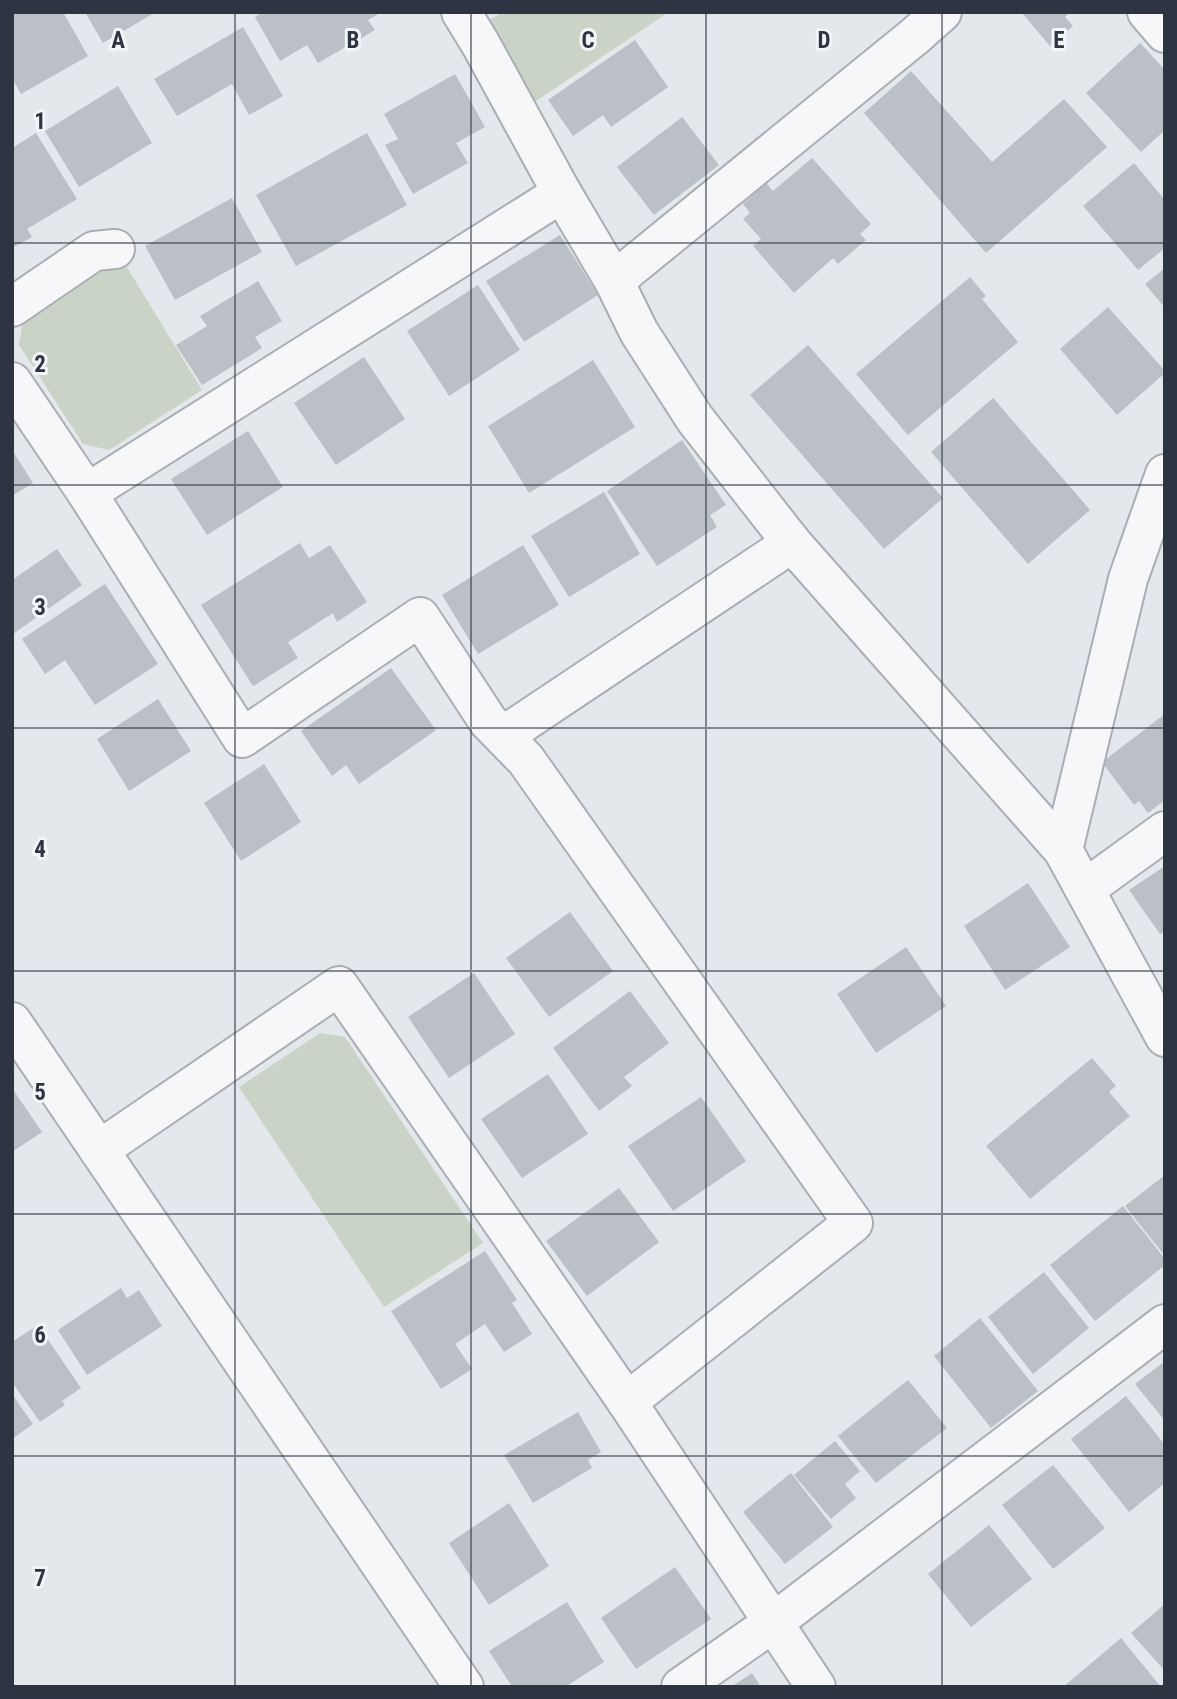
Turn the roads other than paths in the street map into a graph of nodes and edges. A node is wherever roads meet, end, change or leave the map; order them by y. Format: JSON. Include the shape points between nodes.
{"nodes":[{"id":1,"x":461,"y":12,"type":"edge"},
{"id":2,"x":1147,"y":12,"type":"edge"},
{"id":3,"x":919,"y":20,"type":"edge"},
{"id":4,"x":1165,"y":33,"type":"edge"},
{"id":5,"x":562,"y":193,"type":"junction"},
{"id":6,"x":115,"y":249,"type":"dead end"},
{"id":7,"x":614,"y":281,"type":"junction"},
{"id":8,"x":12,"y":307,"type":"edge"},
{"id":9,"x":12,"y":382,"type":"edge"},
{"id":10,"x":1165,"y":474,"type":"edge"},
{"id":11,"x":88,"y":493,"type":"junction"},
{"id":12,"x":792,"y":543,"type":"junction"},
{"id":13,"x":503,"y":736,"type":"junction"},
{"id":14,"x":1165,"y":831,"type":"edge"},
{"id":15,"x":1063,"y":850,"type":"junction"},
{"id":16,"x":1085,"y":889,"type":"junction"},
{"id":17,"x":12,"y":1022,"type":"edge"},
{"id":18,"x":1165,"y":1037,"type":"edge"},
{"id":19,"x":99,"y":1150,"type":"junction"},
{"id":20,"x":1165,"y":1324,"type":"edge"},
{"id":21,"x":627,"y":1402,"type":"junction"},
{"id":22,"x":774,"y":1622,"type":"junction"},
{"id":23,"x":464,"y":1687,"type":"edge"},
{"id":24,"x":681,"y":1687,"type":"edge"},
{"id":25,"x":816,"y":1687,"type":"edge"}],
"edges":[{"from":1,"to":5,"type":"street"},
{"from":2,"to":4,"type":"street"},
{"from":3,"to":7,"type":"street"},
{"from":5,"to":7,"type":"street"},
{"from":5,"to":11,"type":"street"},
{"from":6,"to":8,"type":"street","via":[[94,251]]},
{"from":7,"to":12,"type":"street","via":[[639,332],[695,419]]},
{"from":9,"to":11,"type":"street"},
{"from":10,"to":15,"type":"street","via":[[1128,579]]},
{"from":11,"to":13,"type":"street","via":[[242,738],[420,617],[488,721]]},
{"from":12,"to":13,"type":"street"},
{"from":12,"to":15,"type":"street"},
{"from":13,"to":21,"type":"street","via":[[526,760],[853,1223]]},
{"from":14,"to":16,"type":"street"},
{"from":15,"to":16,"type":"street"},
{"from":16,"to":18,"type":"street"},
{"from":17,"to":19,"type":"street"},
{"from":19,"to":21,"type":"street","via":[[340,986]]},
{"from":19,"to":23,"type":"street"},
{"from":20,"to":22,"type":"street"},
{"from":21,"to":22,"type":"street"},
{"from":22,"to":24,"type":"street"},
{"from":22,"to":25,"type":"street"}]}
